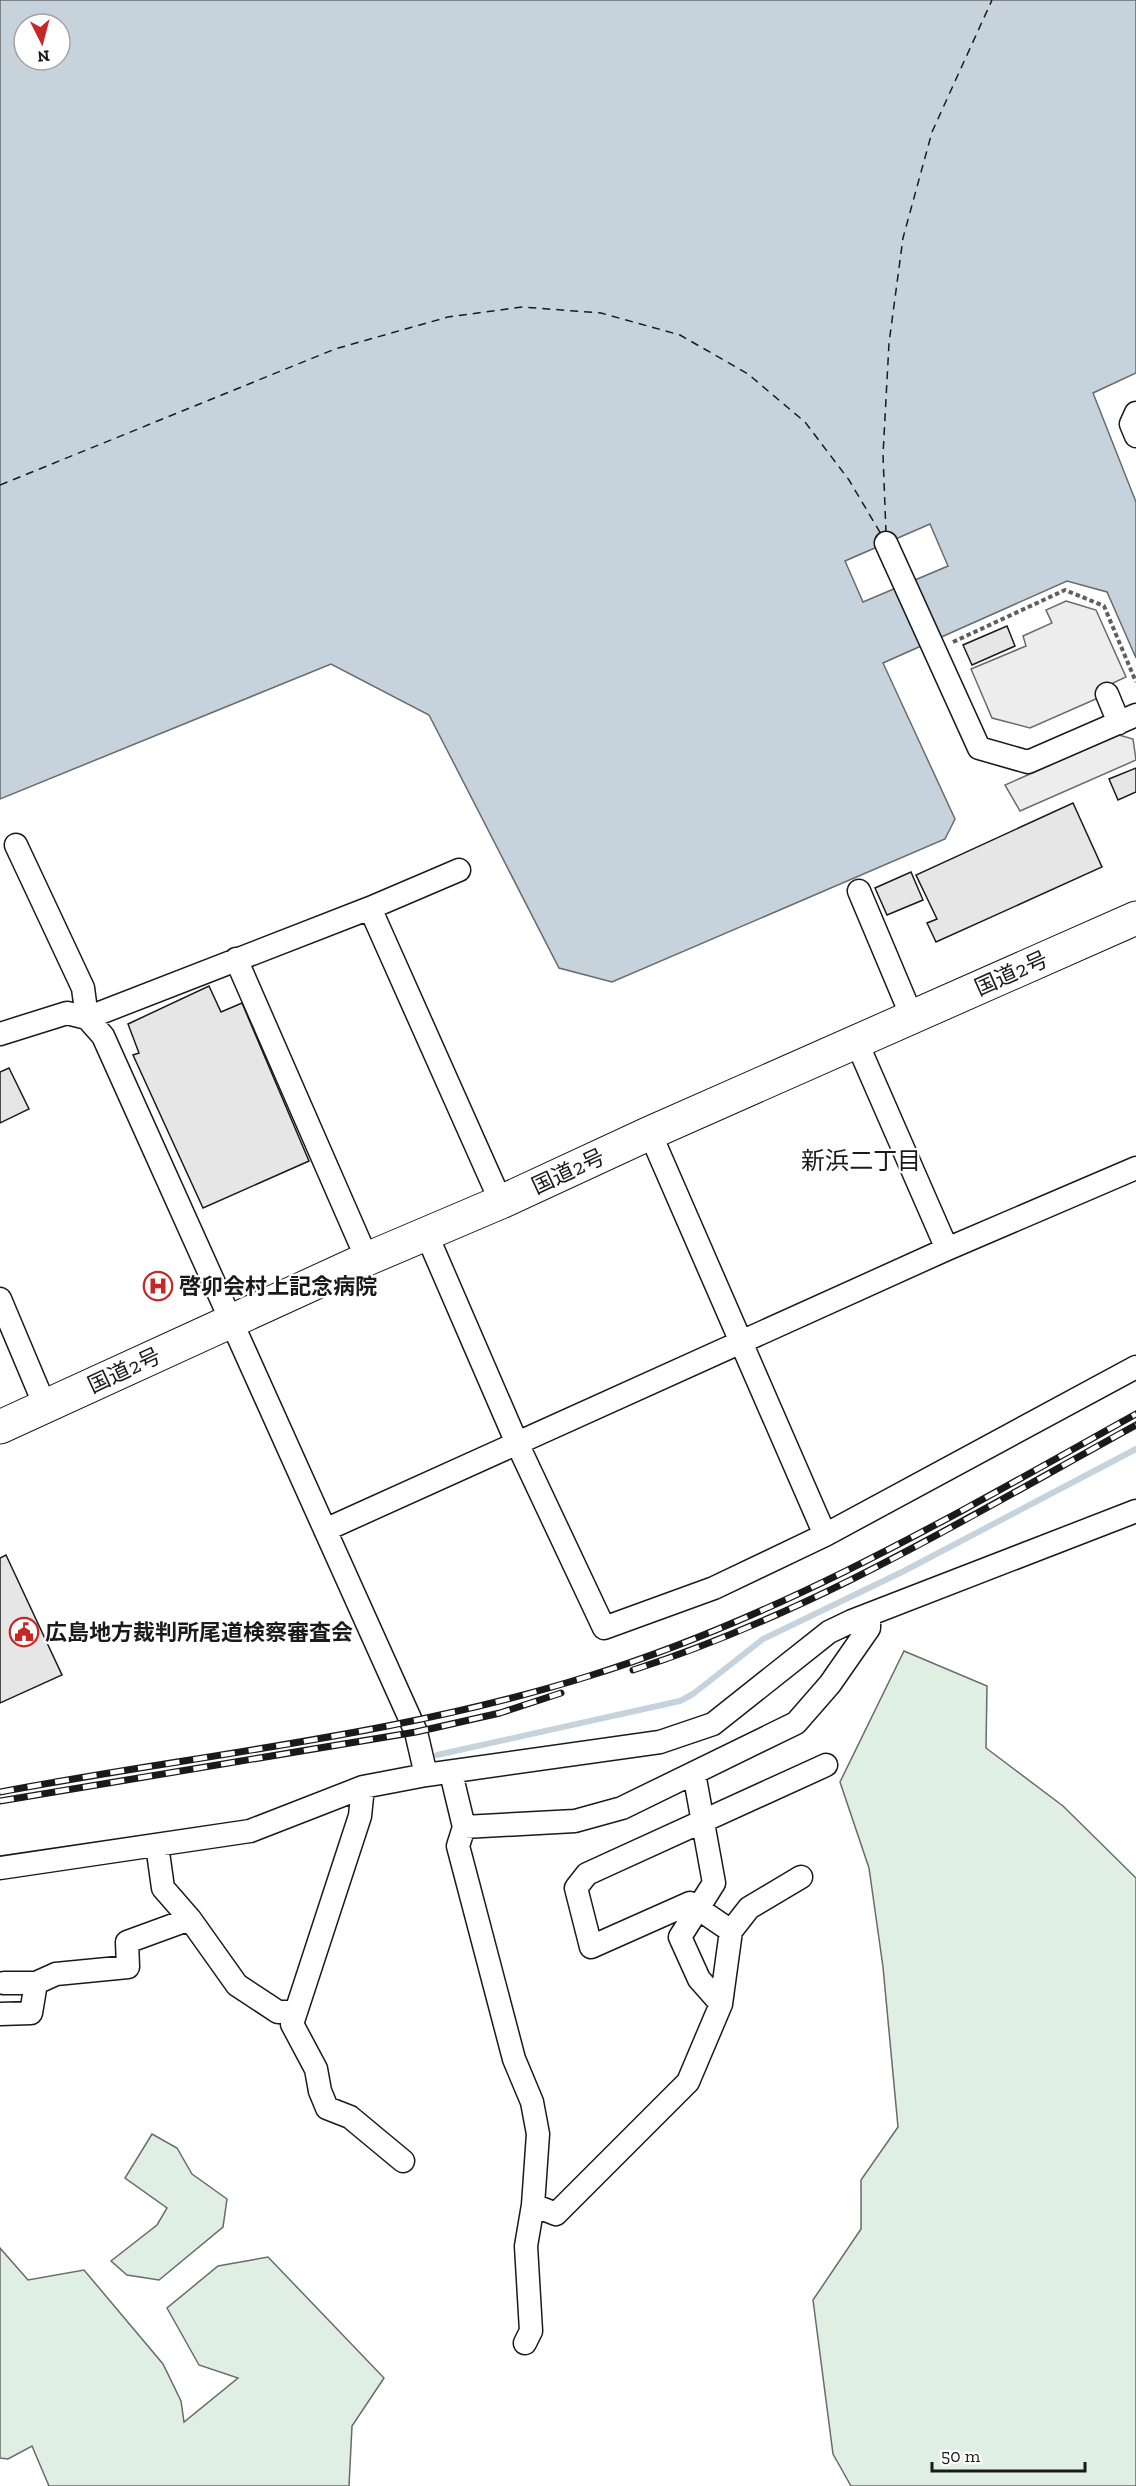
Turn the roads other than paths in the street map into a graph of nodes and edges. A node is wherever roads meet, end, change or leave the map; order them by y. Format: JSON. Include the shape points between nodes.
{"nodes":[{"id":1,"x":1136,"y":413,"type":"edge"},
{"id":2,"x":1136,"y":436,"type":"edge"},
{"id":3,"x":886,"y":543,"type":"dead end"},
{"id":4,"x":1107,"y":694,"type":"dead end"},
{"id":5,"x":1128,"y":719,"type":"edge"},
{"id":6,"x":16,"y":845,"type":"dead end"},
{"id":7,"x":459,"y":870,"type":"dead end"},
{"id":8,"x":859,"y":891,"type":"dead end"},
{"id":9,"x":370,"y":908,"type":"junction"},
{"id":10,"x":1136,"y":918,"type":"edge"},
{"id":11,"x":237,"y":959,"type":"junction"},
{"id":12,"x":912,"y":1017,"type":"junction"},
{"id":13,"x":87,"y":1018,"type":"junction"},
{"id":14,"x":0,"y":1034,"type":"edge"},
{"id":15,"x":858,"y":1043,"type":"junction"},
{"id":16,"x":650,"y":1133,"type":"junction"},
{"id":17,"x":1136,"y":1168,"type":"edge"},
{"id":18,"x":501,"y":1202,"type":"junction"},
{"id":19,"x":426,"y":1233,"type":"junction"},
{"id":20,"x":947,"y":1249,"type":"junction"},
{"id":21,"x":367,"y":1259,"type":"junction"},
{"id":22,"x":0,"y":1299,"type":"edge"},
{"id":23,"x":232,"y":1320,"type":"junction"},
{"id":24,"x":743,"y":1342,"type":"junction"},
{"id":25,"x":1136,"y":1367,"type":"edge"},
{"id":26,"x":45,"y":1406,"type":"junction"},
{"id":27,"x":0,"y":1427,"type":"edge"},
{"id":28,"x":516,"y":1441,"type":"junction"},
{"id":29,"x":1136,"y":1511,"type":"edge"},
{"id":30,"x":325,"y":1530,"type":"junction"},
{"id":31,"x":825,"y":1536,"type":"junction"},
{"id":32,"x":869,"y":1615,"type":"junction"},
{"id":33,"x":826,"y":1765,"type":"dead end"},
{"id":34,"x":451,"y":1773,"type":"junction"},
{"id":35,"x":694,"y":1773,"type":"junction"},
{"id":36,"x":426,"y":1775,"type":"junction"},
{"id":37,"x":363,"y":1788,"type":"junction"},
{"id":38,"x":703,"y":1822,"type":"junction"},
{"id":39,"x":464,"y":1827,"type":"junction"},
{"id":40,"x":157,"y":1845,"type":"junction"},
{"id":41,"x":0,"y":1868,"type":"edge"},
{"id":42,"x":801,"y":1876,"type":"dead end"},
{"id":43,"x":700,"y":1907,"type":"junction"},
{"id":44,"x":190,"y":1919,"type":"junction"},
{"id":45,"x":731,"y":1931,"type":"junction"},
{"id":46,"x":4,"y":1983,"type":"dead end"},
{"id":47,"x":36,"y":1983,"type":"junction"},
{"id":48,"x":721,"y":2004,"type":"junction"},
{"id":49,"x":296,"y":2012,"type":"junction"},
{"id":50,"x":0,"y":2014,"type":"edge"},
{"id":51,"x":403,"y":2161,"type":"dead end"},
{"id":52,"x":534,"y":2205,"type":"junction"},
{"id":53,"x":525,"y":2343,"type":"dead end"}],
"edges":[{"from":1,"to":2,"type":"street","via":[[1131,424]]},
{"from":3,"to":5,"type":"street","via":[[980,748],[1028,762]]},
{"from":4,"to":5,"type":"street"},
{"from":6,"to":13,"type":"street","via":[[83,988]]},
{"from":7,"to":9,"type":"street"},
{"from":8,"to":12,"type":"street"},
{"from":9,"to":11,"type":"street"},
{"from":9,"to":18,"type":"street"},
{"from":10,"to":12,"type":"highway","name":"国道2号"},
{"from":11,"to":13,"type":"street"},
{"from":11,"to":21,"type":"street"},
{"from":12,"to":15,"type":"highway","name":"国道2号"},
{"from":13,"to":14,"type":"street","via":[[67,1012]]},
{"from":13,"to":23,"type":"street","via":[[104,1036]]},
{"from":15,"to":16,"type":"highway","name":"国道2号"},
{"from":15,"to":20,"type":"street"},
{"from":16,"to":18,"type":"highway","name":"国道2号"},
{"from":16,"to":24,"type":"street"},
{"from":17,"to":20,"type":"street"},
{"from":18,"to":19,"type":"highway","name":"国道2号"},
{"from":19,"to":21,"type":"highway","name":"国道2号"},
{"from":19,"to":28,"type":"street"},
{"from":20,"to":24,"type":"street"},
{"from":21,"to":23,"type":"highway","name":"国道2号"},
{"from":22,"to":26,"type":"street"},
{"from":23,"to":26,"type":"highway","name":"国道2号"},
{"from":23,"to":30,"type":"street"},
{"from":24,"to":28,"type":"street"},
{"from":24,"to":31,"type":"street"},
{"from":25,"to":31,"type":"street"},
{"from":26,"to":27,"type":"highway","name":"国道2号"},
{"from":28,"to":30,"type":"street"},
{"from":28,"to":31,"type":"street","via":[[604,1628],[714,1588]]},
{"from":29,"to":32,"type":"street"},
{"from":30,"to":36,"type":"street","via":[[416,1732]]},
{"from":32,"to":34,"type":"street","via":[[830,1632],[713,1724],[693,1733],[660,1742]]},
{"from":32,"to":35,"type":"street","via":[[869,1628],[830,1684],[796,1723]]},
{"from":33,"to":38,"type":"street"},
{"from":34,"to":36,"type":"street"},
{"from":34,"to":39,"type":"street"},
{"from":35,"to":38,"type":"street"},
{"from":35,"to":39,"type":"street","via":[[622,1808],[575,1821]]},
{"from":36,"to":37,"type":"street"},
{"from":37,"to":40,"type":"street","via":[[250,1831]]},
{"from":37,"to":49,"type":"street","via":[[360,1816]]},
{"from":38,"to":43,"type":"street","via":[[714,1883]]},
{"from":38,"to":43,"type":"street","via":[[587,1874],[576,1888],[591,1947],[690,1903]]},
{"from":39,"to":52,"type":"street","via":[[458,1846],[514,2059],[538,2134]]},
{"from":40,"to":41,"type":"street"},
{"from":40,"to":44,"type":"street","via":[[163,1888]]},
{"from":42,"to":45,"type":"street","via":[[749,1908]]},
{"from":43,"to":45,"type":"street"},
{"from":43,"to":48,"type":"street","via":[[680,1937],[699,1979]]},
{"from":44,"to":47,"type":"street","via":[[128,1942],[128,1967],[56,1974]]},
{"from":44,"to":49,"type":"street","via":[[237,1985],[278,2012]]},
{"from":45,"to":48,"type":"street"},
{"from":46,"to":47,"type":"street"},
{"from":47,"to":50,"type":"street","via":[[31,2013]]},
{"from":48,"to":52,"type":"street","via":[[688,2082],[556,2214]]},
{"from":49,"to":51,"type":"street","via":[[292,2024],[316,2069],[327,2108],[350,2117]]},
{"from":52,"to":53,"type":"street","via":[[526,2246],[531,2331]]}]}
